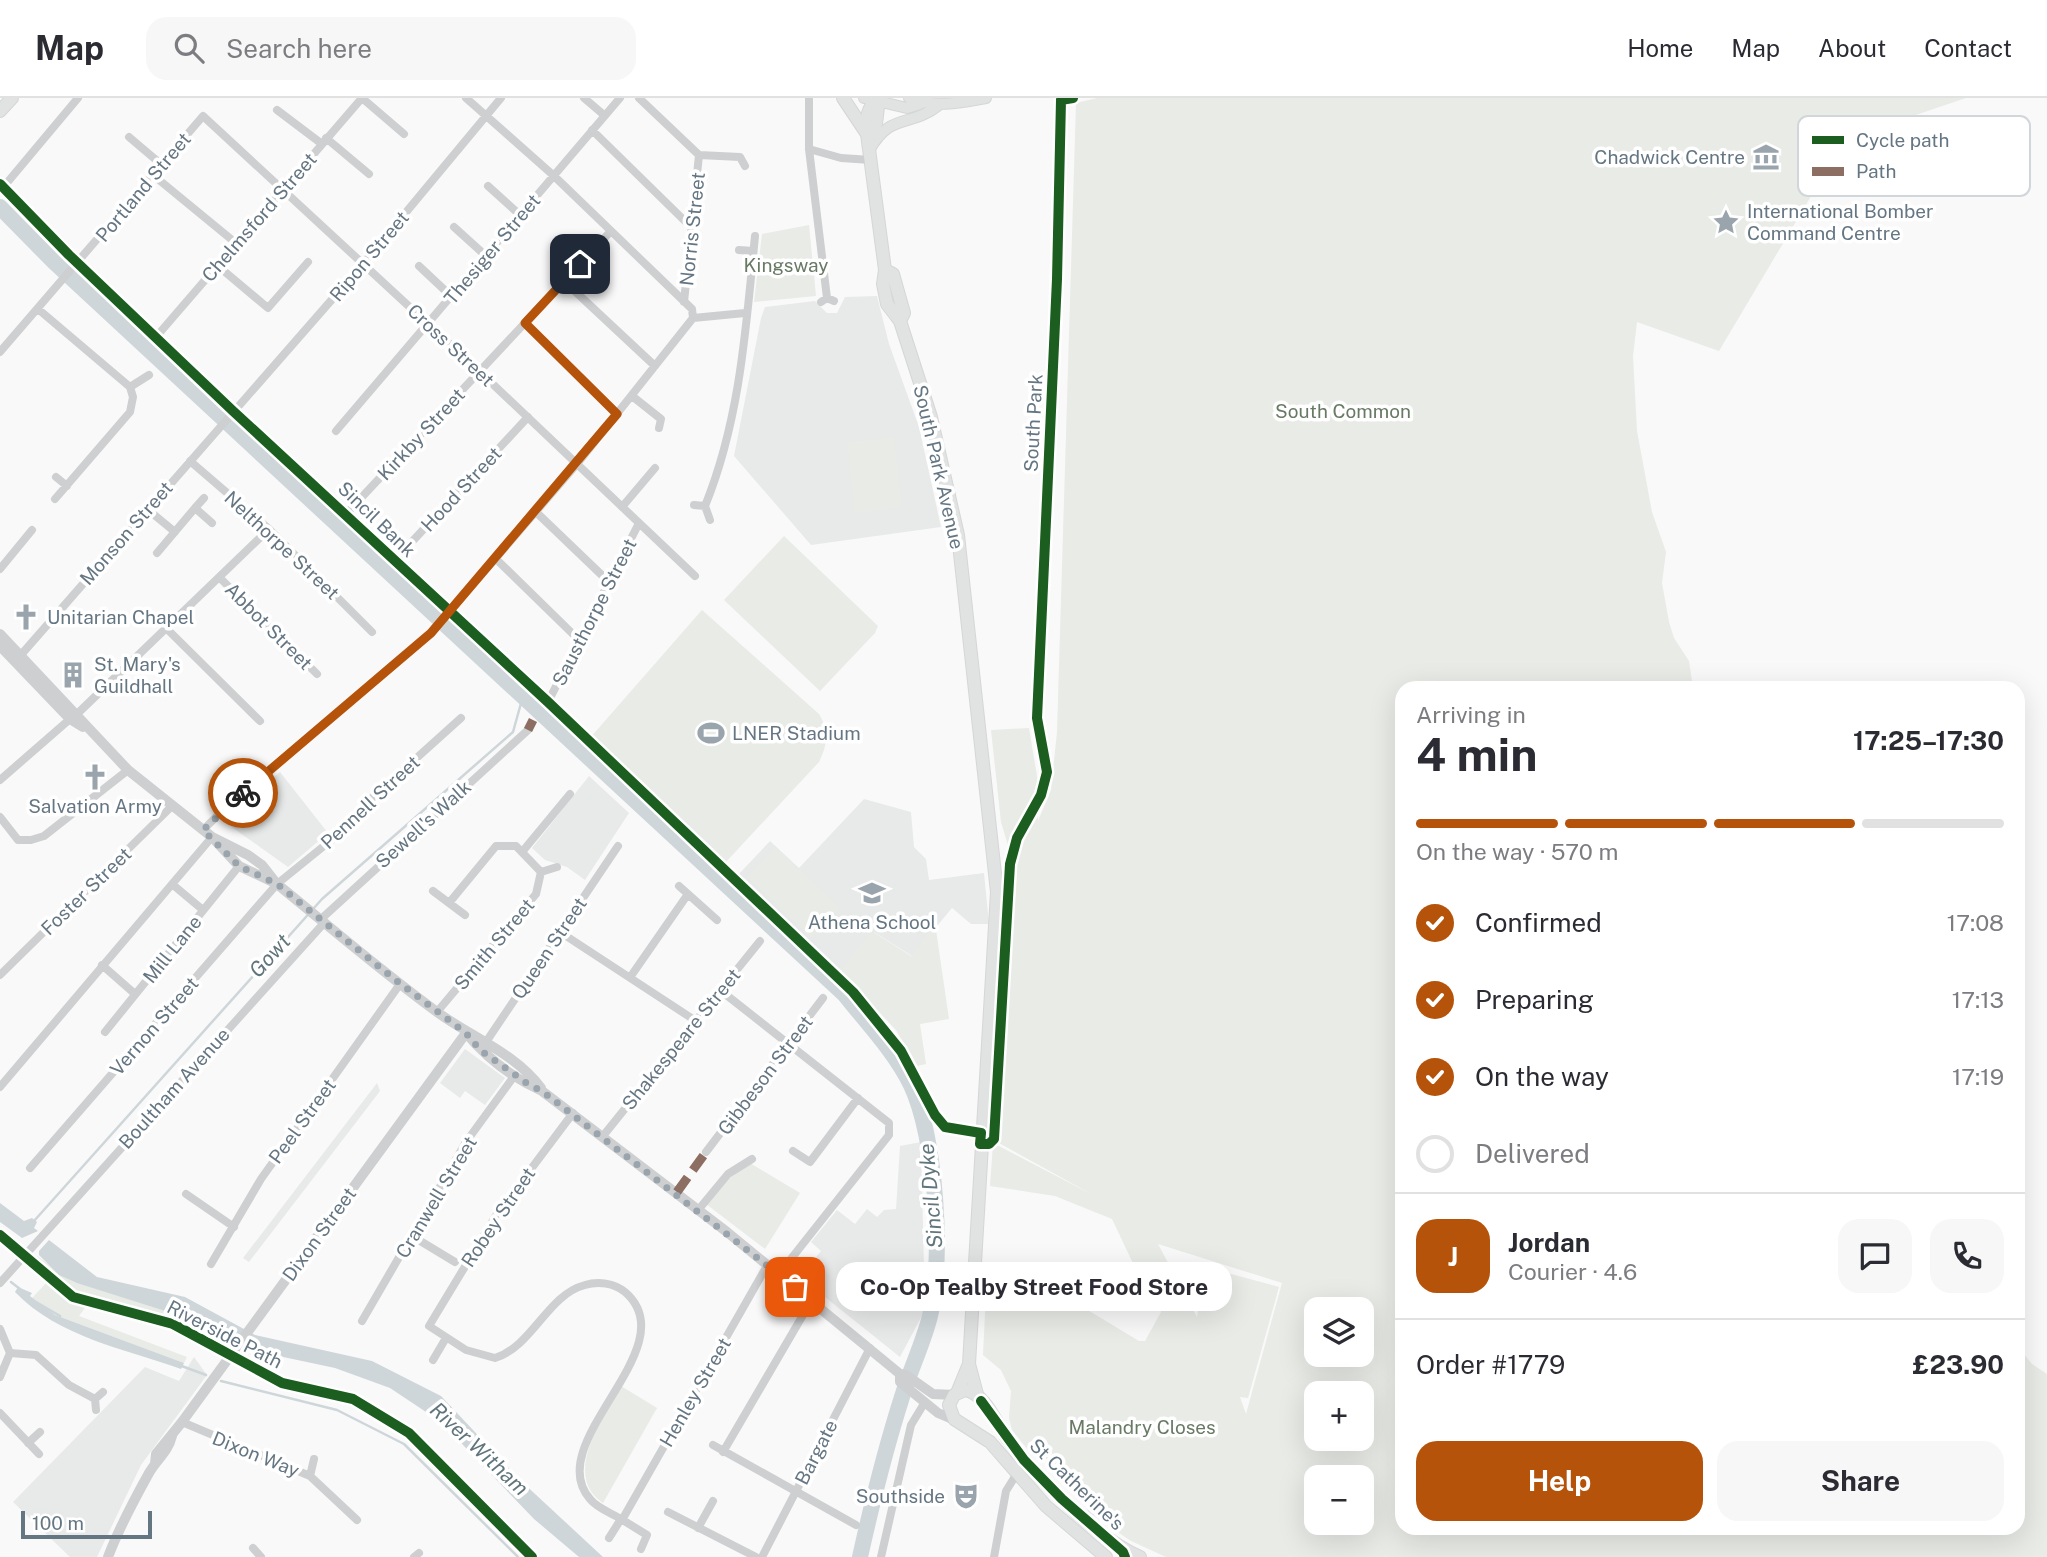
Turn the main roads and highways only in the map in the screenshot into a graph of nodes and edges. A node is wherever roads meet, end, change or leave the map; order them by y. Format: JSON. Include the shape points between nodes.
{"nodes":[{"id":1,"x":12,"y":98,"type":"edge"},
{"id":2,"x":843,"y":98,"type":"edge"},
{"id":3,"x":909,"y":98,"type":"edge"},
{"id":4,"x":986,"y":98,"type":"edge"},
{"id":5,"x":875,"y":100,"type":"edge"},
{"id":6,"x":920,"y":104,"type":"junction"},
{"id":7,"x":939,"y":105,"type":"junction"},
{"id":8,"x":0,"y":111,"type":"edge"},
{"id":9,"x":867,"y":134,"type":"junction"},
{"id":10,"x":870,"y":155,"type":"junction"},
{"id":11,"x":969,"y":1364,"type":"junction"},
{"id":12,"x":956,"y":1394,"type":"junction"},
{"id":13,"x":979,"y":1397,"type":"junction"},
{"id":14,"x":959,"y":1422,"type":"junction"},
{"id":15,"x":1124,"y":1554,"type":"edge"},
{"id":16,"x":1106,"y":1557,"type":"edge"},
{"id":17,"x":1140,"y":1557,"type":"edge"}],
"edges":[{"from":1,"to":8,"type":"main road"},
{"from":2,"to":9,"type":"main road"},
{"from":3,"to":6,"type":"main road"},
{"from":4,"to":7,"type":"main road"},
{"from":5,"to":6,"type":"main road","via":[[907,107]]},
{"from":5,"to":9,"type":"main road","via":[[876,124]]},
{"from":6,"to":7,"type":"main road"},
{"from":7,"to":10,"type":"main road","via":[[924,117],[889,125],[880,132]]},
{"from":9,"to":10,"type":"main road","name":"South Park Avenue"},
{"from":10,"to":11,"type":"main road","name":"South Park Avenue","via":[[887,304],[900,321],[931,417],[958,535],[997,892]]},
{"from":11,"to":12,"type":"main road"},
{"from":11,"to":13,"type":"main road"},
{"from":12,"to":13,"type":"main road","via":[[969,1391]]},
{"from":12,"to":14,"type":"main road","via":[[949,1409]]},
{"from":13,"to":14,"type":"main road","via":[[979,1417],[972,1423]]},
{"from":13,"to":15,"type":"main road","name":"St Catherine's","via":[[1024,1460]]},
{"from":14,"to":16,"type":"main road","name":"St Catherine's","via":[[990,1442],[1046,1506]]},
{"from":15,"to":17,"type":"main road","name":"St Catherine's"}]}
